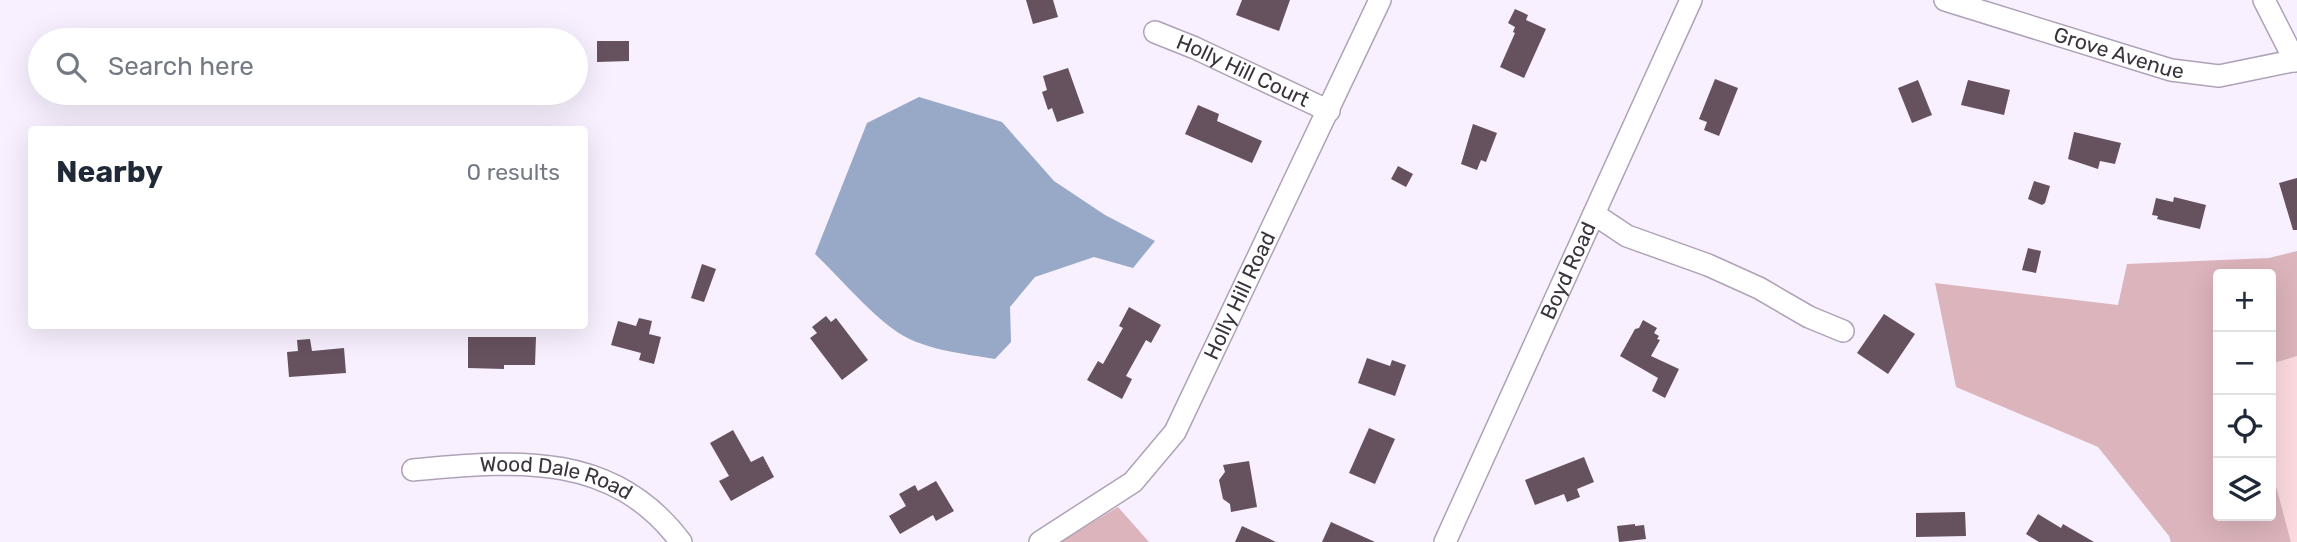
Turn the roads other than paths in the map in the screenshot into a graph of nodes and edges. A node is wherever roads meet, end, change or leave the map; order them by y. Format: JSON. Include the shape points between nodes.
{"nodes":[{"id":1,"x":1380,"y":0,"type":"edge"},
{"id":2,"x":1691,"y":0,"type":"edge"},
{"id":3,"x":1945,"y":0,"type":"edge"},
{"id":4,"x":2264,"y":0,"type":"edge"},
{"id":5,"x":1155,"y":32,"type":"dead end"},
{"id":6,"x":2296,"y":60,"type":"edge"},
{"id":7,"x":1329,"y":111,"type":"junction"},
{"id":8,"x":1594,"y":214,"type":"junction"},
{"id":9,"x":1843,"y":331,"type":"dead end"},
{"id":10,"x":413,"y":470,"type":"dead end"},
{"id":11,"x":681,"y":542,"type":"edge"},
{"id":12,"x":1040,"y":542,"type":"edge"},
{"id":13,"x":1445,"y":542,"type":"edge"}],
"edges":[{"from":1,"to":7,"type":"street","name":"Holly Hill Road"},
{"from":2,"to":8,"type":"street","name":"Boyd Road"},
{"from":3,"to":6,"type":"street","name":"Grove Avenue","via":[[2171,70],[2219,76]]},
{"from":4,"to":6,"type":"street"},
{"from":5,"to":7,"type":"street","name":"Holly Hill Court"},
{"from":7,"to":12,"type":"street","name":"Holly Hill Road","via":[[1175,432],[1133,482]]},
{"from":8,"to":9,"type":"street","via":[[1627,236],[1707,265]]},
{"from":8,"to":13,"type":"street","name":"Boyd Road"},
{"from":10,"to":11,"type":"street","name":"Wood Dale Road","via":[[494,463],[558,467],[624,492]]}]}
